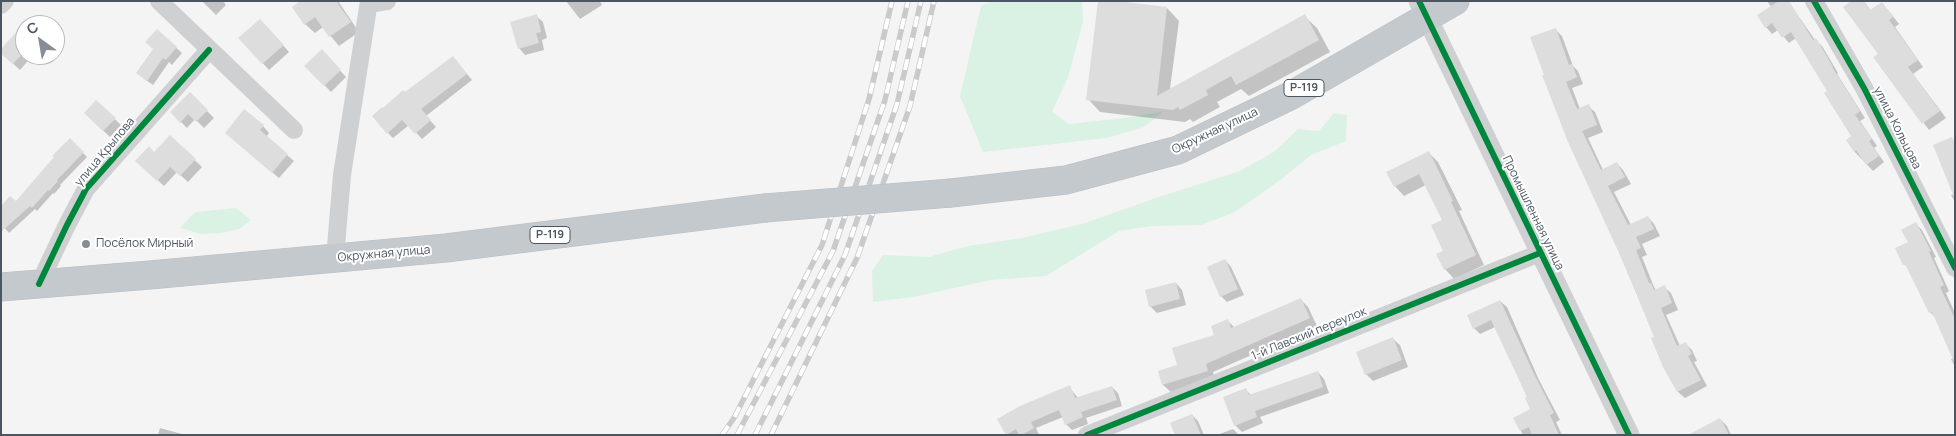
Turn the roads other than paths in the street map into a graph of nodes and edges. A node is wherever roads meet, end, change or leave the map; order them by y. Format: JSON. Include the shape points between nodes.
{"nodes":[{"id":1,"x":5,"y":1,"type":"edge"},
{"id":2,"x":159,"y":1,"type":"edge"},
{"id":3,"x":387,"y":1,"type":"edge"},
{"id":4,"x":1455,"y":1,"type":"edge"},
{"id":5,"x":1814,"y":1,"type":"edge"},
{"id":6,"x":369,"y":3,"type":"edge"},
{"id":7,"x":1,"y":6,"type":"edge"},
{"id":8,"x":1423,"y":10,"type":"edge"},
{"id":9,"x":209,"y":50,"type":"junction"},
{"id":10,"x":294,"y":130,"type":"dead end"},
{"id":11,"x":1540,"y":253,"type":"junction"},
{"id":12,"x":335,"y":258,"type":"junction"},
{"id":13,"x":1953,"y":261,"type":"edge"},
{"id":14,"x":39,"y":284,"type":"junction"},
{"id":15,"x":1,"y":287,"type":"edge"},
{"id":16,"x":1093,"y":434,"type":"edge"},
{"id":17,"x":1628,"y":435,"type":"edge"}],
"edges":[{"from":1,"to":7,"type":"street"},
{"from":2,"to":9,"type":"street"},
{"from":3,"to":6,"type":"street"},
{"from":4,"to":8,"type":"highway","name":"Окружная улица","number":"Р-119"},
{"from":5,"to":13,"type":"street","name":"улица Кольцова","via":[[1864,88]]},
{"from":6,"to":12,"type":"street","via":[[342,175]]},
{"from":8,"to":11,"type":"street","name":"Промышленная улица"},
{"from":8,"to":12,"type":"highway","name":"Окружная улица","number":"Р-119","bridge":true,"via":[[1290,96],[1178,150],[1066,180],[765,208],[446,248]]},
{"from":9,"to":10,"type":"street"},
{"from":9,"to":14,"type":"street","name":"улица Крылова","via":[[86,189]]},
{"from":11,"to":16,"type":"street","name":"1-й Лавский переулок"},
{"from":11,"to":17,"type":"street","name":"Промышленная улица"},
{"from":12,"to":14,"type":"highway","name":"Окружная улица","number":"Р-119"},
{"from":14,"to":15,"type":"highway","name":"Окружная улица","number":"Р-119"}]}
